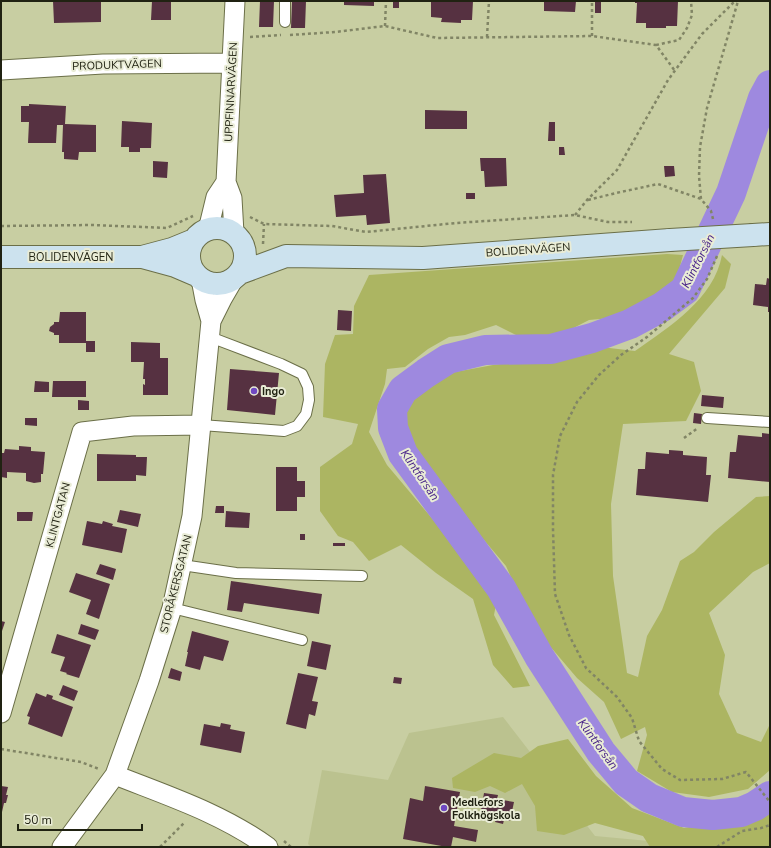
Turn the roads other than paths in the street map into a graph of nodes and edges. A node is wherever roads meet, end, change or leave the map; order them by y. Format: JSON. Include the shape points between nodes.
{"nodes":[{"id":1,"x":235,"y":1,"type":"edge"},
{"id":2,"x":285,"y":1,"type":"edge"},
{"id":3,"x":285,"y":22,"type":"dead end"},
{"id":4,"x":232,"y":62,"type":"junction"},
{"id":5,"x":1,"y":70,"type":"edge"},
{"id":6,"x":226,"y":182,"type":"junction"},
{"id":7,"x":205,"y":227,"type":"junction"},
{"id":8,"x":235,"y":228,"type":"junction"},
{"id":9,"x":762,"y":235,"type":"edge"},
{"id":10,"x":286,"y":256,"type":"junction"},
{"id":11,"x":1,"y":257,"type":"edge"},
{"id":12,"x":142,"y":257,"type":"junction"},
{"id":13,"x":199,"y":277,"type":"junction"},
{"id":14,"x":237,"y":277,"type":"junction"},
{"id":15,"x":210,"y":329,"type":"junction"},
{"id":16,"x":707,"y":418,"type":"dead end"},
{"id":17,"x":770,"y":422,"type":"edge"},
{"id":18,"x":201,"y":425,"type":"junction"},
{"id":19,"x":182,"y":565,"type":"junction"},
{"id":20,"x":362,"y":576,"type":"dead end"},
{"id":21,"x":172,"y":608,"type":"junction"},
{"id":22,"x":302,"y":640,"type":"dead end"},
{"id":23,"x":1,"y":712,"type":"edge"},
{"id":24,"x":115,"y":775,"type":"junction"},
{"id":25,"x":62,"y":847,"type":"edge"},
{"id":26,"x":268,"y":847,"type":"edge"}],
"edges":[{"from":1,"to":4,"type":"street","name":"UPPFINNARVÄGEN"},
{"from":2,"to":3,"type":"lane"},
{"from":4,"to":5,"type":"street","name":"PRODUKTVÄGEN","via":[[103,64]]},
{"from":4,"to":6,"type":"street","name":"UPPFINNARVÄGEN"},
{"from":6,"to":7,"type":"street","name":"UPPFINNARVÄGEN","via":[[216,197]]},
{"from":6,"to":8,"type":"street","name":"UPPFINNARVÄGEN","via":[[232,198]]},
{"from":7,"to":8,"type":"main road","name":"BOLIDENVÄGEN"},
{"from":7,"to":12,"type":"main road","name":"BOLIDENVÄGEN","via":[[172,249]]},
{"from":7,"to":13,"type":"main road","via":[[189,253],[192,270]]},
{"from":8,"to":10,"type":"main road","name":"BOLIDENVÄGEN"},
{"from":8,"to":14,"type":"main road","via":[[246,255],[245,264]]},
{"from":9,"to":10,"type":"main road","name":"BOLIDENVÄGEN","bridge":true,"via":[[423,258]]},
{"from":10,"to":14,"type":"main road","name":"BOLIDENVÄGEN"},
{"from":11,"to":12,"type":"main road","name":"BOLIDENVÄGEN"},
{"from":12,"to":13,"type":"main road","name":"BOLIDENVÄGEN","via":[[175,266]]},
{"from":13,"to":14,"type":"main road","name":"BOLIDENVÄGEN","via":[[214,285],[224,284]]},
{"from":13,"to":15,"type":"street","name":"STORÅKERSGATAN"},
{"from":14,"to":15,"type":"street","name":"STORÅKERSGATAN","via":[[222,299]]},
{"from":15,"to":18,"type":"street","name":"STORÅKERSGATAN"},
{"from":15,"to":18,"type":"lane","via":[[302,374],[308,387],[309,400],[306,414],[297,426],[284,431]]},
{"from":16,"to":17,"type":"lane"},
{"from":18,"to":19,"type":"street","name":"STORÅKERSGATAN","via":[[192,516]]},
{"from":18,"to":23,"type":"street","name":"KLINTGATAN","via":[[133,426],[82,432]]},
{"from":19,"to":20,"type":"lane","via":[[236,573]]},
{"from":19,"to":21,"type":"street","name":"STORÅKERSGATAN"},
{"from":21,"to":22,"type":"lane"},
{"from":21,"to":24,"type":"street","name":"STORÅKERSGATAN"},
{"from":24,"to":25,"type":"street","name":"STORÅKERSGATAN"},
{"from":24,"to":26,"type":"street","via":[[199,807],[249,833]]}]}
